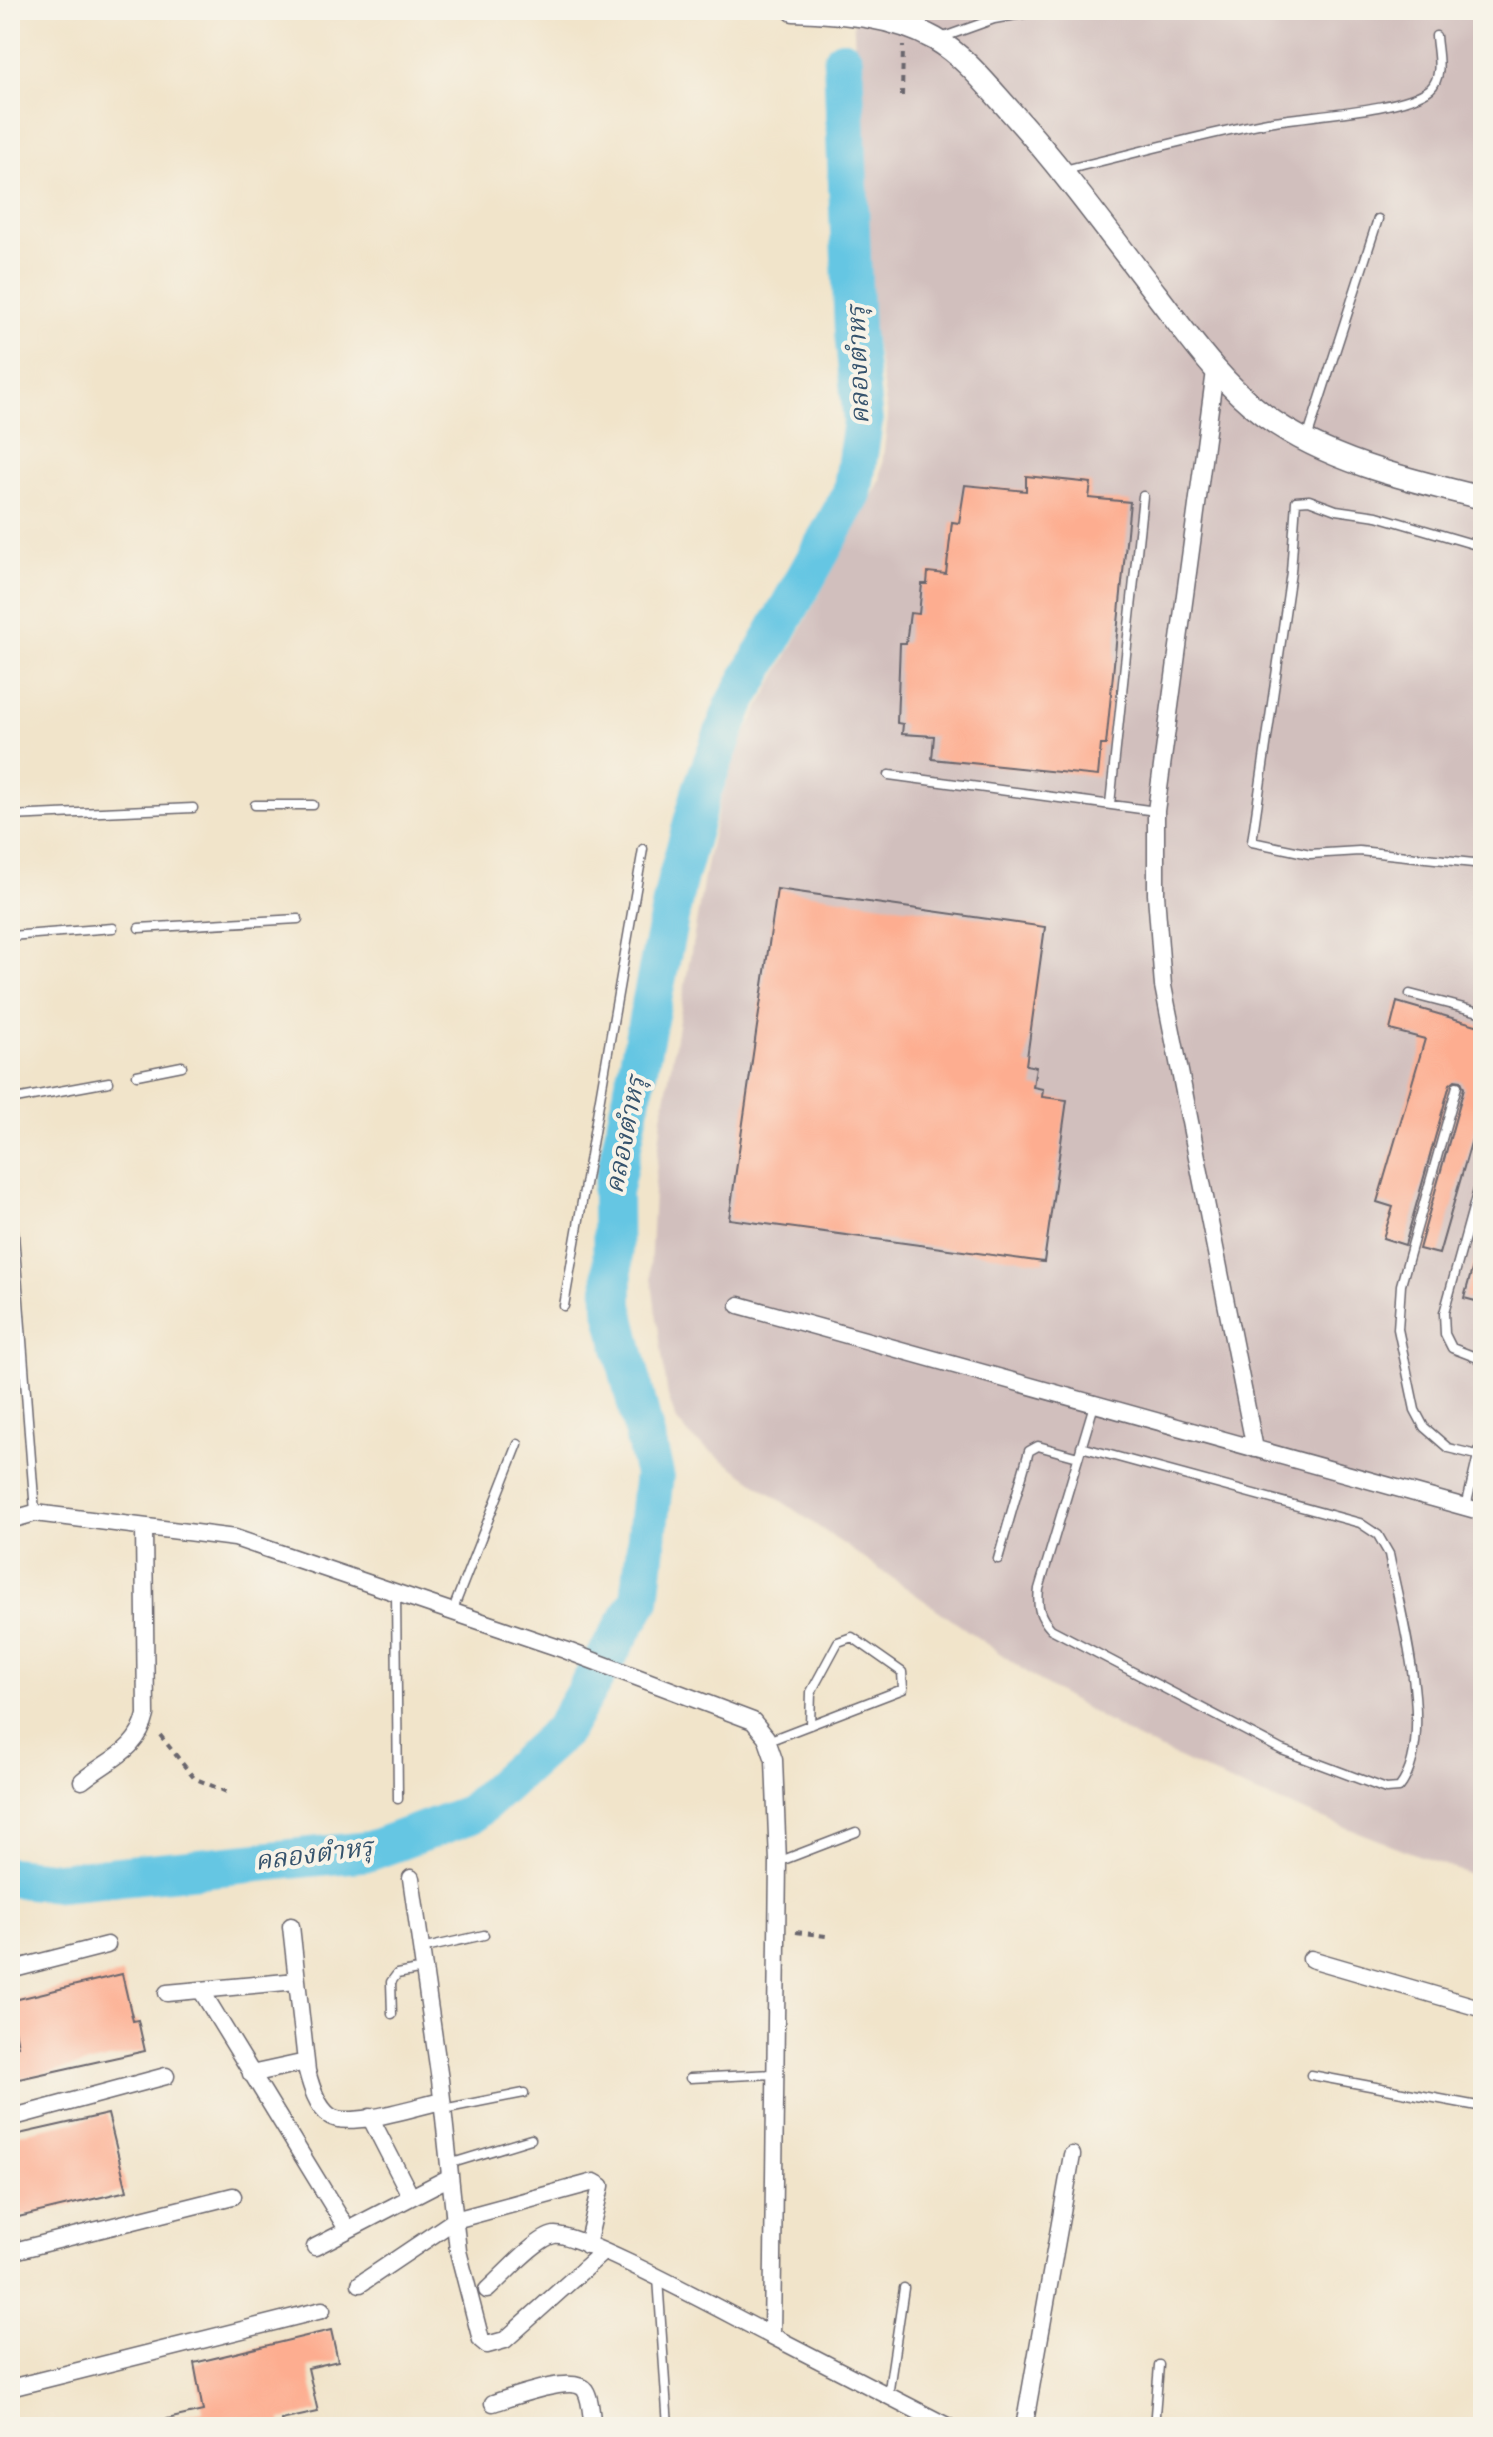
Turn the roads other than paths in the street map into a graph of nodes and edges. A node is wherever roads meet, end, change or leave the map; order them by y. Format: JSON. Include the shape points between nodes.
{"nodes":[{"id":1,"x":794,"y":10,"type":"edge"},
{"id":2,"x":1046,"y":10,"type":"edge"},
{"id":3,"x":1436,"y":36,"type":"dead end"},
{"id":4,"x":936,"y":40,"type":"junction"},
{"id":5,"x":1062,"y":171,"type":"junction"},
{"id":6,"x":1378,"y":219,"type":"dead end"},
{"id":7,"x":1215,"y":371,"type":"junction"},
{"id":8,"x":1306,"y":442,"type":"junction"},
{"id":9,"x":1143,"y":496,"type":"dead end"},
{"id":10,"x":1483,"y":498,"type":"edge"},
{"id":11,"x":1483,"y":547,"type":"edge"},
{"id":12,"x":889,"y":775,"type":"dead end"},
{"id":13,"x":1110,"y":804,"type":"junction"},
{"id":14,"x":255,"y":805,"type":"dead end"},
{"id":15,"x":313,"y":805,"type":"dead end"},
{"id":16,"x":193,"y":808,"type":"dead end"},
{"id":17,"x":1156,"y":811,"type":"junction"},
{"id":18,"x":10,"y":816,"type":"edge"},
{"id":19,"x":643,"y":849,"type":"dead end"},
{"id":20,"x":1483,"y":864,"type":"edge"},
{"id":21,"x":298,"y":919,"type":"dead end"},
{"id":22,"x":113,"y":928,"type":"dead end"},
{"id":23,"x":139,"y":928,"type":"dead end"},
{"id":24,"x":10,"y":936,"type":"edge"},
{"id":25,"x":1410,"y":994,"type":"dead end"},
{"id":26,"x":1483,"y":1013,"type":"edge"},
{"id":27,"x":182,"y":1066,"type":"dead end"},
{"id":28,"x":137,"y":1075,"type":"dead end"},
{"id":29,"x":109,"y":1082,"type":"dead end"},
{"id":30,"x":1457,"y":1086,"type":"dead end"},
{"id":31,"x":10,"y":1100,"type":"edge"},
{"id":32,"x":1483,"y":1172,"type":"edge"},
{"id":33,"x":10,"y":1182,"type":"edge"},
{"id":34,"x":739,"y":1305,"type":"dead end"},
{"id":35,"x":564,"y":1306,"type":"dead end"},
{"id":36,"x":1483,"y":1360,"type":"edge"},
{"id":37,"x":1094,"y":1405,"type":"junction"},
{"id":38,"x":1483,"y":1434,"type":"edge"},
{"id":39,"x":518,"y":1444,"type":"dead end"},
{"id":40,"x":1081,"y":1447,"type":"junction"},
{"id":41,"x":1255,"y":1449,"type":"junction"},
{"id":42,"x":1477,"y":1455,"type":"junction"},
{"id":43,"x":1078,"y":1457,"type":"junction"},
{"id":44,"x":1466,"y":1507,"type":"junction"},
{"id":45,"x":1483,"y":1512,"type":"edge"},
{"id":46,"x":35,"y":1513,"type":"junction"},
{"id":47,"x":10,"y":1520,"type":"edge"},
{"id":48,"x":144,"y":1527,"type":"junction"},
{"id":49,"x":998,"y":1559,"type":"dead end"},
{"id":50,"x":396,"y":1593,"type":"junction"},
{"id":51,"x":452,"y":1612,"type":"junction"},
{"id":52,"x":810,"y":1725,"type":"junction"},
{"id":53,"x":768,"y":1741,"type":"junction"},
{"id":54,"x":82,"y":1781,"type":"dead end"},
{"id":55,"x":398,"y":1799,"type":"dead end"},
{"id":56,"x":856,"y":1832,"type":"dead end"},
{"id":57,"x":778,"y":1862,"type":"junction"},
{"id":58,"x":411,"y":1878,"type":"dead end"},
{"id":59,"x":291,"y":1926,"type":"dead end"},
{"id":60,"x":484,"y":1935,"type":"dead end"},
{"id":61,"x":107,"y":1945,"type":"dead end"},
{"id":62,"x":421,"y":1949,"type":"junction"},
{"id":63,"x":1311,"y":1959,"type":"dead end"},
{"id":64,"x":424,"y":1968,"type":"junction"},
{"id":65,"x":10,"y":1970,"type":"edge"},
{"id":66,"x":297,"y":1981,"type":"junction"},
{"id":67,"x":201,"y":1990,"type":"junction"},
{"id":68,"x":167,"y":1993,"type":"dead end"},
{"id":69,"x":1483,"y":2009,"type":"edge"},
{"id":70,"x":392,"y":2014,"type":"dead end"},
{"id":71,"x":306,"y":2062,"type":"junction"},
{"id":72,"x":251,"y":2074,"type":"junction"},
{"id":73,"x":775,"y":2074,"type":"junction"},
{"id":74,"x":1311,"y":2075,"type":"dead end"},
{"id":75,"x":166,"y":2076,"type":"dead end"},
{"id":76,"x":690,"y":2078,"type":"dead end"},
{"id":77,"x":524,"y":2093,"type":"dead end"},
{"id":78,"x":443,"y":2105,"type":"junction"},
{"id":79,"x":1483,"y":2107,"type":"edge"},
{"id":80,"x":370,"y":2117,"type":"junction"},
{"id":81,"x":10,"y":2118,"type":"edge"},
{"id":82,"x":531,"y":2139,"type":"dead end"},
{"id":83,"x":1072,"y":2155,"type":"dead end"},
{"id":84,"x":450,"y":2170,"type":"junction"},
{"id":85,"x":233,"y":2196,"type":"dead end"},
{"id":86,"x":411,"y":2197,"type":"junction"},
{"id":87,"x":455,"y":2220,"type":"junction"},
{"id":88,"x":347,"y":2229,"type":"junction"},
{"id":89,"x":315,"y":2247,"type":"dead end"},
{"id":90,"x":595,"y":2248,"type":"junction"},
{"id":91,"x":10,"y":2252,"type":"edge"},
{"id":92,"x":658,"y":2278,"type":"junction"},
{"id":93,"x":360,"y":2284,"type":"dead end"},
{"id":94,"x":904,"y":2288,"type":"dead end"},
{"id":95,"x":487,"y":2290,"type":"dead end"},
{"id":96,"x":322,"y":2310,"type":"dead end"},
{"id":97,"x":772,"y":2336,"type":"junction"},
{"id":98,"x":1159,"y":2365,"type":"dead end"},
{"id":99,"x":10,"y":2388,"type":"edge"},
{"id":100,"x":888,"y":2396,"type":"junction"},
{"id":101,"x":493,"y":2403,"type":"dead end"},
{"id":102,"x":923,"y":2421,"type":"edge"},
{"id":103,"x":593,"y":2427,"type":"edge"},
{"id":104,"x":668,"y":2427,"type":"edge"},
{"id":105,"x":949,"y":2427,"type":"edge"},
{"id":106,"x":1024,"y":2427,"type":"edge"},
{"id":107,"x":1154,"y":2427,"type":"edge"}],
"edges":[{"from":1,"to":4,"type":"street","via":[[856,14],[903,25]]},
{"from":2,"to":4,"type":"lane","via":[[994,19]]},
{"from":3,"to":5,"type":"lane","via":[[1439,74],[1421,95],[1267,122]]},
{"from":4,"to":5,"type":"street","via":[[985,83]]},
{"from":5,"to":7,"type":"street"},
{"from":6,"to":8,"type":"lane"},
{"from":7,"to":8,"type":"street","via":[[1263,414]]},
{"from":7,"to":17,"type":"street"},
{"from":8,"to":10,"type":"street"},
{"from":9,"to":13,"type":"lane"},
{"from":11,"to":20,"type":"lane","via":[[1377,516],[1296,501],[1291,572],[1252,842],[1310,854],[1359,851]]},
{"from":12,"to":13,"type":"lane"},
{"from":13,"to":17,"type":"lane"},
{"from":14,"to":15,"type":"lane"},
{"from":16,"to":18,"type":"lane"},
{"from":17,"to":41,"type":"street","via":[[1163,986]]},
{"from":19,"to":35,"type":"lane"},
{"from":21,"to":23,"type":"lane"},
{"from":22,"to":24,"type":"lane"},
{"from":25,"to":26,"type":"lane"},
{"from":27,"to":28,"type":"lane"},
{"from":29,"to":31,"type":"lane"},
{"from":30,"to":42,"type":"lane","via":[[1401,1285],[1398,1329],[1415,1410],[1424,1427],[1448,1448]]},
{"from":32,"to":36,"type":"lane","via":[[1444,1313],[1452,1348]]},
{"from":33,"to":46,"type":"lane"},
{"from":34,"to":37,"type":"street"},
{"from":37,"to":40,"type":"lane"},
{"from":37,"to":41,"type":"street"},
{"from":38,"to":42,"type":"lane"},
{"from":39,"to":51,"type":"lane"},
{"from":40,"to":43,"type":"lane"},
{"from":40,"to":43,"type":"lane","via":[[1360,1523],[1378,1535],[1389,1554],[1418,1719],[1408,1776],[1399,1788],[1386,1789],[1282,1750],[1051,1629],[1041,1618],[1039,1589]]},
{"from":41,"to":44,"type":"street"},
{"from":42,"to":44,"type":"lane"},
{"from":43,"to":49,"type":"lane","via":[[1045,1447],[1029,1451]]},
{"from":44,"to":45,"type":"street"},
{"from":46,"to":47,"type":"street"},
{"from":46,"to":48,"type":"street"},
{"from":48,"to":50,"type":"street","via":[[235,1538]]},
{"from":48,"to":54,"type":"street","via":[[146,1715],[133,1745]]},
{"from":50,"to":51,"type":"street"},
{"from":50,"to":55,"type":"lane"},
{"from":51,"to":53,"type":"street","via":[[753,1721]]},
{"from":52,"to":52,"type":"lane","via":[[811,1692],[845,1637],[902,1672],[903,1689]]},
{"from":52,"to":53,"type":"lane"},
{"from":53,"to":57,"type":"street","via":[[774,1760]]},
{"from":56,"to":57,"type":"lane"},
{"from":57,"to":73,"type":"street"},
{"from":58,"to":62,"type":"street"},
{"from":59,"to":66,"type":"street"},
{"from":60,"to":62,"type":"lane"},
{"from":61,"to":65,"type":"street"},
{"from":62,"to":64,"type":"street"},
{"from":63,"to":69,"type":"street"},
{"from":64,"to":70,"type":"lane","via":[[397,1974],[391,1982]]},
{"from":64,"to":78,"type":"street"},
{"from":66,"to":67,"type":"street"},
{"from":66,"to":71,"type":"street"},
{"from":67,"to":68,"type":"street"},
{"from":67,"to":72,"type":"street"},
{"from":71,"to":72,"type":"street"},
{"from":71,"to":80,"type":"street","via":[[313,2091],[327,2115],[343,2122]]},
{"from":72,"to":88,"type":"street"},
{"from":73,"to":76,"type":"lane"},
{"from":73,"to":97,"type":"street"},
{"from":74,"to":79,"type":"lane"},
{"from":75,"to":81,"type":"street"},
{"from":77,"to":78,"type":"lane"},
{"from":78,"to":80,"type":"street"},
{"from":78,"to":84,"type":"street"},
{"from":80,"to":86,"type":"street"},
{"from":82,"to":84,"type":"lane"},
{"from":83,"to":106,"type":"street"},
{"from":84,"to":86,"type":"street"},
{"from":84,"to":87,"type":"street"},
{"from":85,"to":91,"type":"street"},
{"from":86,"to":88,"type":"street"},
{"from":87,"to":90,"type":"street","via":[[594,2182],[601,2186]]},
{"from":87,"to":90,"type":"street","via":[[481,2340],[487,2345],[505,2340]]},
{"from":87,"to":93,"type":"street"},
{"from":88,"to":89,"type":"street"},
{"from":90,"to":92,"type":"street"},
{"from":90,"to":95,"type":"street","via":[[552,2235]]},
{"from":92,"to":97,"type":"street"},
{"from":92,"to":104,"type":"lane"},
{"from":94,"to":100,"type":"lane"},
{"from":96,"to":99,"type":"street"},
{"from":97,"to":100,"type":"street"},
{"from":98,"to":107,"type":"lane"},
{"from":100,"to":102,"type":"street"},
{"from":101,"to":103,"type":"street","via":[[578,2385],[589,2402]]},
{"from":102,"to":105,"type":"street"}]}
